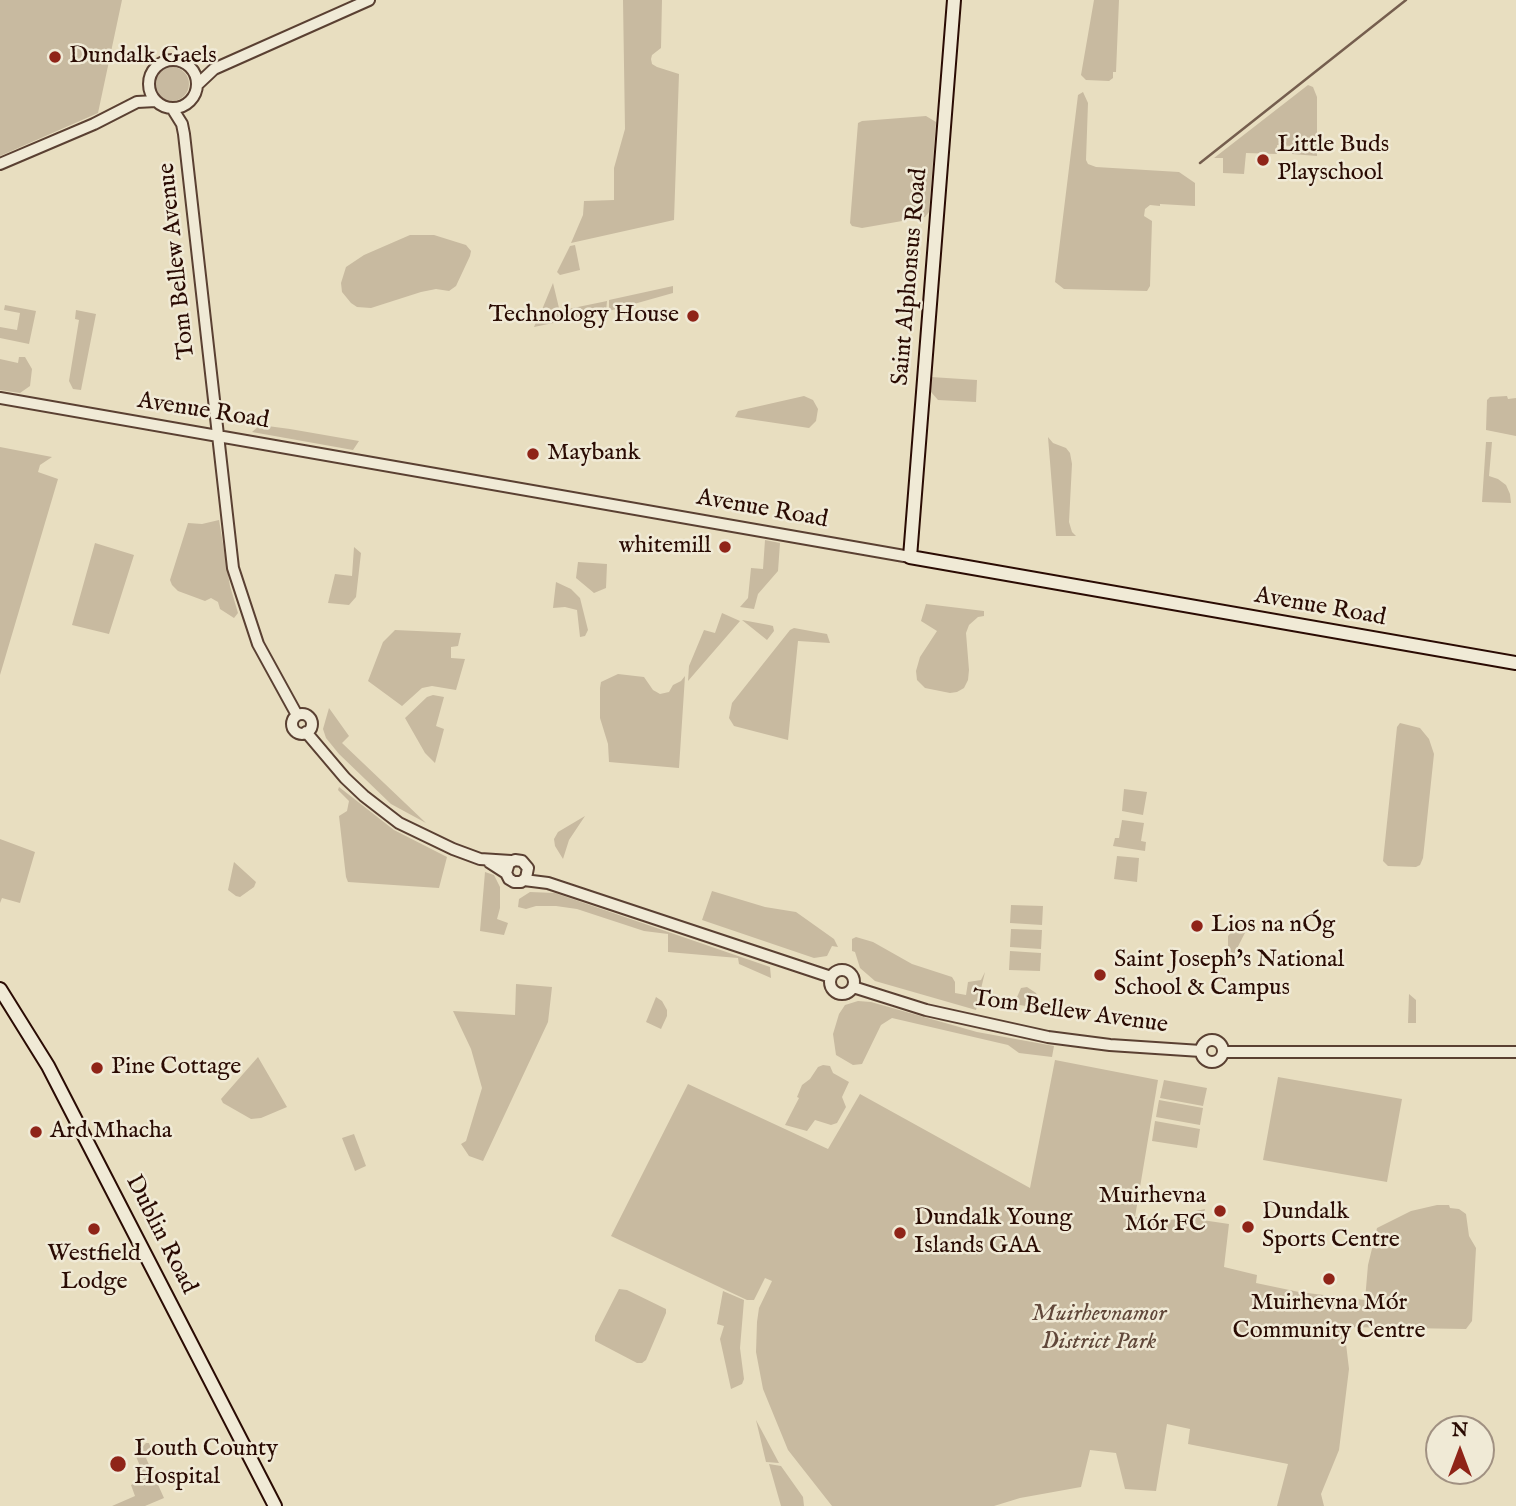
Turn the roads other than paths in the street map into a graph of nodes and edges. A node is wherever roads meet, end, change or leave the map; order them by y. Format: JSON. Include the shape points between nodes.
{"nodes":[{"id":1,"x":369,"y":0,"type":"edge"},
{"id":2,"x":954,"y":0,"type":"edge"},
{"id":3,"x":192,"y":68,"type":"junction"},
{"id":4,"x":214,"y":69,"type":"junction"},
{"id":5,"x":197,"y":85,"type":"junction"},
{"id":6,"x":148,"y":86,"type":"junction"},
{"id":7,"x":156,"y":101,"type":"junction"},
{"id":8,"x":137,"y":102,"type":"junction"},
{"id":9,"x":188,"y":103,"type":"junction"},
{"id":10,"x":172,"y":108,"type":"junction"},
{"id":11,"x":182,"y":124,"type":"junction"},
{"id":12,"x":0,"y":164,"type":"edge"},
{"id":13,"x":0,"y":398,"type":"edge"},
{"id":14,"x":219,"y":437,"type":"junction"},
{"id":15,"x":910,"y":557,"type":"junction"},
{"id":16,"x":1516,"y":663,"type":"edge"},
{"id":17,"x":512,"y":861,"type":"junction"},
{"id":18,"x":489,"y":862,"type":"junction"},
{"id":19,"x":506,"y":873,"type":"junction"},
{"id":20,"x":526,"y":875,"type":"junction"},
{"id":21,"x":831,"y":978,"type":"junction"},
{"id":22,"x":853,"y":987,"type":"junction"},
{"id":23,"x":0,"y":989,"type":"edge"},
{"id":24,"x":1516,"y":1052,"type":"edge"},
{"id":25,"x":275,"y":1506,"type":"edge"}],
"edges":[{"from":1,"to":4,"type":"street"},
{"from":2,"to":15,"type":"main road","name":"Saint Alphonsus Road"},
{"from":3,"to":4,"type":"street"},
{"from":3,"to":5,"type":"street"},
{"from":3,"to":6,"type":"street","via":[[182,61],[165,61],[154,68]]},
{"from":4,"to":5,"type":"street"},
{"from":5,"to":9,"type":"street"},
{"from":6,"to":7,"type":"street"},
{"from":6,"to":8,"type":"street"},
{"from":7,"to":8,"type":"street"},
{"from":7,"to":10,"type":"street"},
{"from":8,"to":12,"type":"street"},
{"from":9,"to":10,"type":"street"},
{"from":9,"to":11,"type":"street","name":"Tom Bellew Avenue"},
{"from":10,"to":11,"type":"street","name":"Tom Bellew Avenue"},
{"from":11,"to":14,"type":"street","name":"Tom Bellew Avenue"},
{"from":13,"to":14,"type":"street","name":"Avenue Road"},
{"from":14,"to":15,"type":"street","name":"Avenue Road"},
{"from":14,"to":18,"type":"street","name":"Tom Bellew Avenue","via":[[230,546],[240,593],[258,644],[297,715],[310,719],[306,732],[345,778],[391,817]]},
{"from":15,"to":16,"type":"main road","name":"Avenue Road"},
{"from":17,"to":18,"type":"street","name":"Tom Bellew Avenue"},
{"from":17,"to":19,"type":"street"},
{"from":17,"to":20,"type":"street","via":[[522,861]]},
{"from":18,"to":19,"type":"street","name":"Tom Bellew Avenue"},
{"from":19,"to":20,"type":"street","via":[[518,883]]},
{"from":20,"to":21,"type":"street"},
{"from":21,"to":22,"type":"street","via":[[838,993]]},
{"from":21,"to":22,"type":"street","via":[[840,970],[850,972]]},
{"from":22,"to":24,"type":"street","name":"Tom Bellew Avenue","via":[[926,1010],[1048,1037],[1200,1051],[1212,1062],[1223,1052]]},
{"from":23,"to":25,"type":"main road","name":"Dublin Road","via":[[51,1071]]}]}
